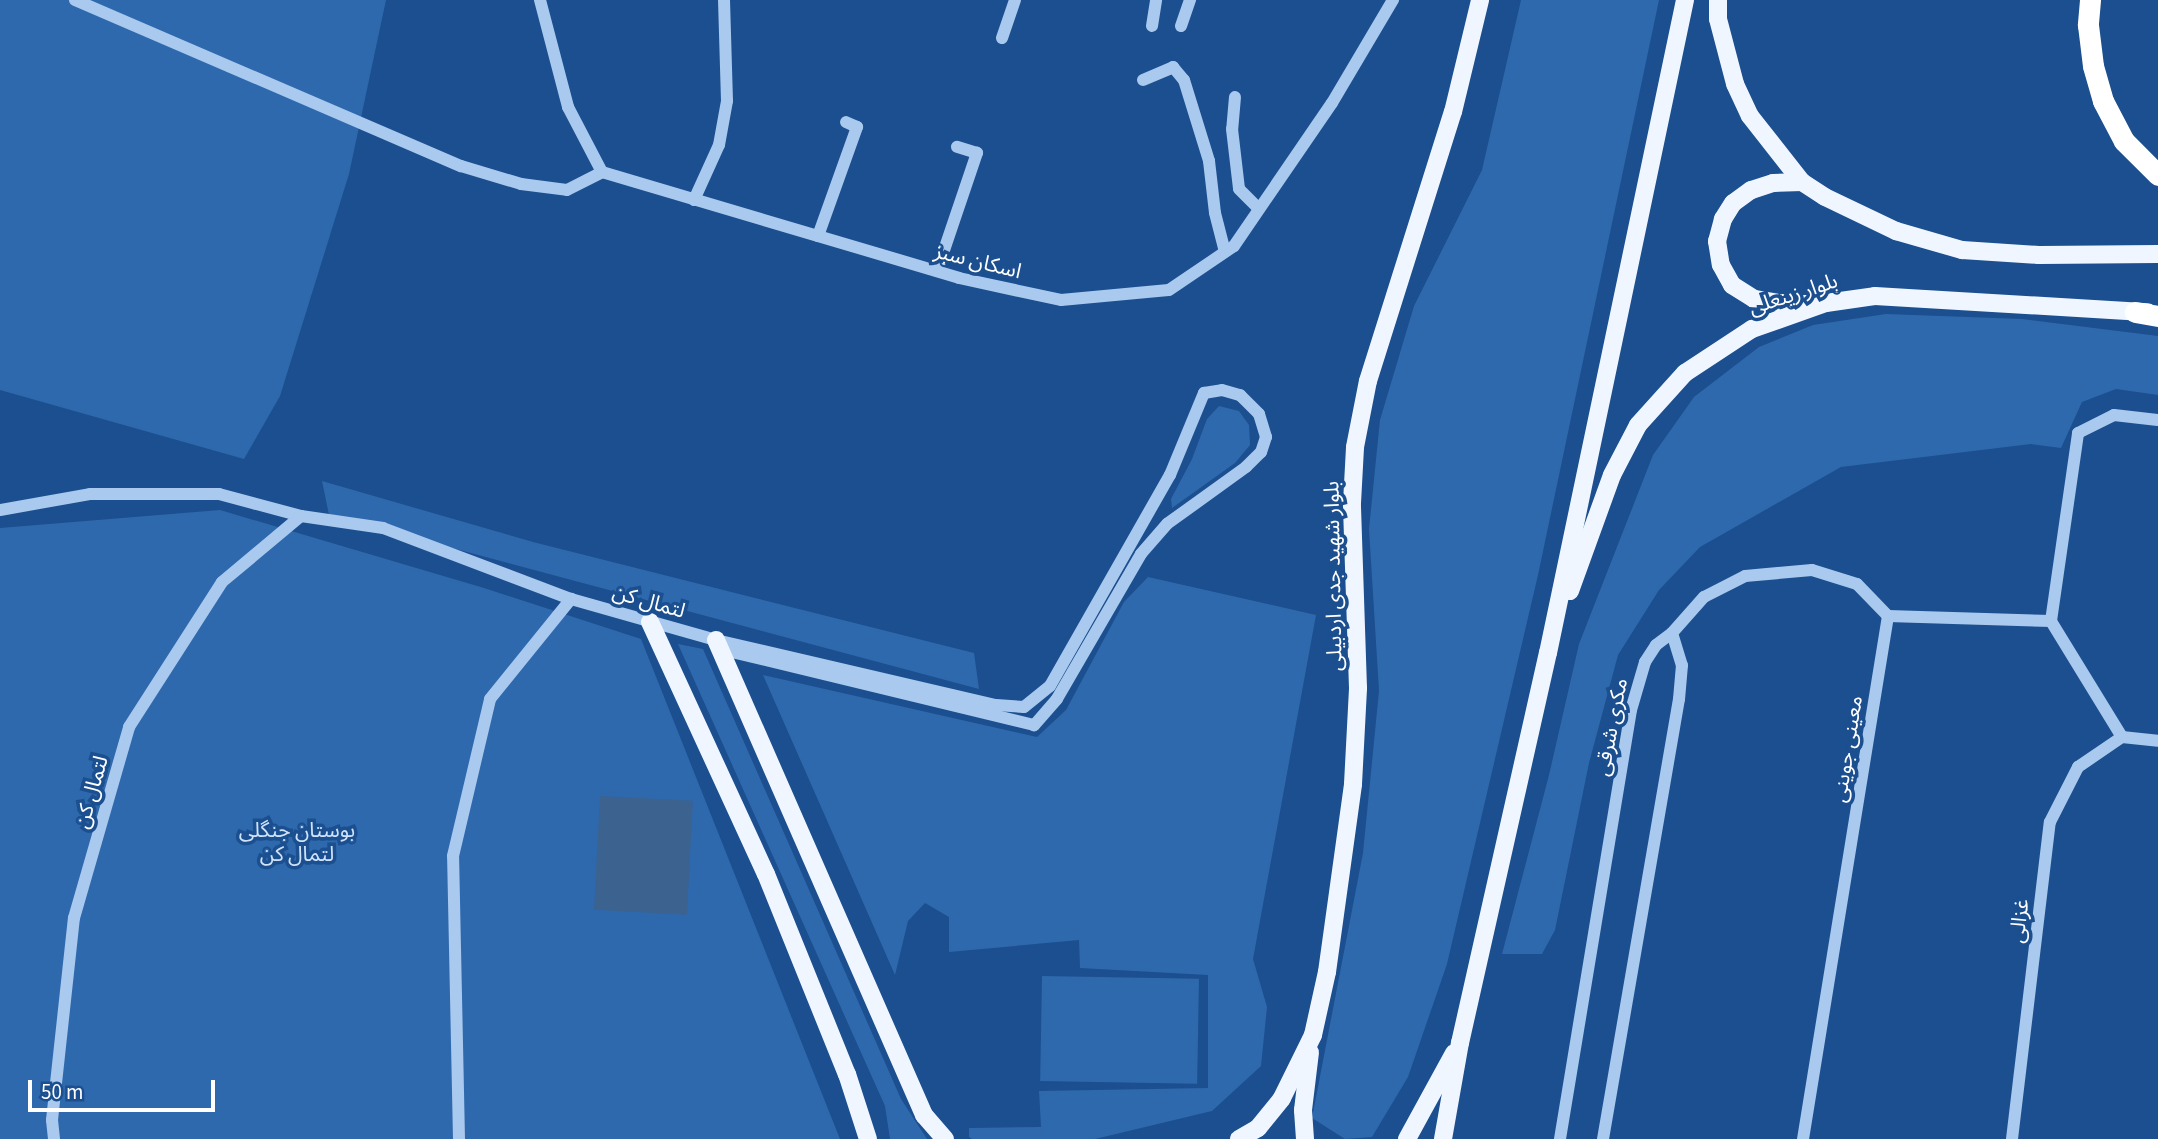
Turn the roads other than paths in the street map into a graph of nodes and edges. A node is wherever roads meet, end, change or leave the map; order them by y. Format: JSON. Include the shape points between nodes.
{"nodes":[{"id":1,"x":75,"y":0,"type":"edge"},
{"id":2,"x":540,"y":0,"type":"edge"},
{"id":3,"x":724,"y":0,"type":"edge"},
{"id":4,"x":1015,"y":0,"type":"edge"},
{"id":5,"x":1156,"y":0,"type":"edge"},
{"id":6,"x":1190,"y":0,"type":"edge"},
{"id":7,"x":1393,"y":0,"type":"edge"},
{"id":8,"x":1685,"y":0,"type":"edge"},
{"id":9,"x":1718,"y":0,"type":"edge"},
{"id":10,"x":2090,"y":0,"type":"edge"},
{"id":11,"x":1475,"y":6,"type":"edge"},
{"id":12,"x":1152,"y":26,"type":"dead end"},
{"id":13,"x":1181,"y":26,"type":"dead end"},
{"id":14,"x":1002,"y":38,"type":"dead end"},
{"id":15,"x":1143,"y":80,"type":"dead end"},
{"id":16,"x":1235,"y":97,"type":"dead end"},
{"id":17,"x":846,"y":122,"type":"dead end"},
{"id":18,"x":957,"y":147,"type":"dead end"},
{"id":19,"x":602,"y":172,"type":"junction"},
{"id":20,"x":2158,"y":175,"type":"edge"},
{"id":21,"x":1802,"y":182,"type":"junction"},
{"id":22,"x":694,"y":200,"type":"junction"},
{"id":23,"x":1259,"y":209,"type":"junction"},
{"id":24,"x":818,"y":236,"type":"junction"},
{"id":25,"x":1225,"y":252,"type":"junction"},
{"id":26,"x":2158,"y":254,"type":"edge"},
{"id":27,"x":937,"y":271,"type":"junction"},
{"id":28,"x":1826,"y":303,"type":"junction"},
{"id":29,"x":2135,"y":312,"type":"joint"},
{"id":30,"x":2158,"y":314,"type":"edge"},
{"id":31,"x":2158,"y":420,"type":"edge"},
{"id":32,"x":0,"y":510,"type":"edge"},
{"id":33,"x":301,"y":516,"type":"junction"},
{"id":34,"x":571,"y":599,"type":"junction"},
{"id":35,"x":1888,"y":616,"type":"junction"},
{"id":36,"x":2051,"y":621,"type":"junction"},
{"id":37,"x":650,"y":622,"type":"junction"},
{"id":38,"x":1672,"y":633,"type":"junction"},
{"id":39,"x":718,"y":644,"type":"junction"},
{"id":40,"x":1548,"y":653,"type":"junction"},
{"id":41,"x":2122,"y":737,"type":"junction"},
{"id":42,"x":2158,"y":741,"type":"edge"},
{"id":43,"x":1312,"y":1035,"type":"junction"},
{"id":44,"x":1460,"y":1042,"type":"junction"},
{"id":45,"x":54,"y":1139,"type":"edge"},
{"id":46,"x":459,"y":1139,"type":"edge"},
{"id":47,"x":868,"y":1139,"type":"edge"},
{"id":48,"x":945,"y":1139,"type":"edge"},
{"id":49,"x":1239,"y":1139,"type":"edge"},
{"id":50,"x":1305,"y":1139,"type":"edge"},
{"id":51,"x":1407,"y":1139,"type":"edge"},
{"id":52,"x":1443,"y":1139,"type":"edge"},
{"id":53,"x":1560,"y":1139,"type":"edge"},
{"id":54,"x":1602,"y":1139,"type":"edge"},
{"id":55,"x":1803,"y":1139,"type":"edge"},
{"id":56,"x":2012,"y":1139,"type":"edge"}],
"edges":[{"from":1,"to":19,"type":"street","via":[[461,166],[521,184],[567,190]]},
{"from":2,"to":19,"type":"street","via":[[568,107]]},
{"from":3,"to":22,"type":"street","via":[[727,101],[719,145]]},
{"from":4,"to":14,"type":"street"},
{"from":5,"to":12,"type":"street"},
{"from":6,"to":13,"type":"street"},
{"from":7,"to":23,"type":"street","name":"اسکان سبز","via":[[1332,103]]},
{"from":8,"to":40,"type":"main road"},
{"from":9,"to":21,"type":"main road","via":[[1718,19],[1735,84],[1750,116]]},
{"from":10,"to":20,"type":"highway","via":[[2093,66],[2103,101],[2124,141]]},
{"from":11,"to":43,"type":"main road","name":"بلوار شهید جدی اردبیلی","via":[[1452,112],[1368,381],[1356,447],[1352,503],[1358,688],[1353,784],[1340,894]]},
{"from":15,"to":25,"type":"street","via":[[1172,67],[1184,80],[1209,161]]},
{"from":16,"to":23,"type":"street","via":[[1232,129],[1239,189]]},
{"from":17,"to":24,"type":"street","via":[[857,127]]},
{"from":18,"to":27,"type":"street","via":[[977,153]]},
{"from":19,"to":22,"type":"street","name":"اسکان سبز"},
{"from":21,"to":26,"type":"main road","via":[[1873,222],[1962,250]]},
{"from":21,"to":28,"type":"main road","via":[[1773,183],[1751,190],[1733,203],[1717,241],[1721,265],[1732,285],[1754,299]]},
{"from":22,"to":24,"type":"street","name":"اسکان سبز"},
{"from":23,"to":25,"type":"street","name":"اسکان سبز"},
{"from":24,"to":27,"type":"street","name":"اسکان سبز"},
{"from":25,"to":27,"type":"street","name":"اسکان سبز","via":[[1169,290],[1061,300]]},
{"from":28,"to":29,"type":"main road","name":"بلوار زینعلی","via":[[1875,296]]},
{"from":28,"to":40,"type":"main road","name":"بلوار زینعلی","via":[[1752,329],[1685,373],[1638,425],[1612,475]]},
{"from":29,"to":30,"type":"highway"},
{"from":31,"to":36,"type":"street","via":[[2114,415],[2078,433]]},
{"from":32,"to":33,"type":"street","name":"لتمال کن","via":[[90,494],[219,494]]},
{"from":33,"to":34,"type":"street","name":"لتمال کن","via":[[383,528]]},
{"from":33,"to":45,"type":"street","name":"لتمال کن","via":[[222,582],[129,727],[75,918],[52,1120]]},
{"from":34,"to":37,"type":"street","name":"لتمال کن"},
{"from":34,"to":46,"type":"street","via":[[490,699],[453,856]]},
{"from":35,"to":36,"type":"street"},
{"from":35,"to":38,"type":"street","via":[[1857,584],[1812,570],[1799,571],[1745,576],[1704,597]]},
{"from":35,"to":55,"type":"street","name":"معینی جوینی"},
{"from":36,"to":41,"type":"street"},
{"from":37,"to":39,"type":"street","name":"لتمال کن"},
{"from":37,"to":47,"type":"main road","via":[[766,874],[847,1074]]},
{"from":38,"to":53,"type":"street","name":"مکری شرقی","via":[[1656,645],[1645,662],[1631,710]]},
{"from":38,"to":54,"type":"street","via":[[1682,665],[1679,699]]},
{"from":39,"to":39,"type":"street","via":[[996,705],[1024,707],[1050,687],[1170,475],[1204,393],[1222,390],[1240,395],[1259,414],[1266,437],[1261,452],[1167,524],[1141,554],[1057,699],[1034,725]]},
{"from":39,"to":48,"type":"main road","via":[[924,1115]]},
{"from":40,"to":44,"type":"main road"},
{"from":41,"to":42,"type":"street"},
{"from":41,"to":56,"type":"street","name":"غزالی","via":[[2078,767],[2050,822]]},
{"from":43,"to":49,"type":"main road","name":"بلوار شهید جدی اردبیلی","via":[[1282,1098],[1258,1128]]},
{"from":43,"to":50,"type":"main road","via":[[1303,1110]]},
{"from":44,"to":51,"type":"main road"},
{"from":44,"to":52,"type":"main road"}]}
